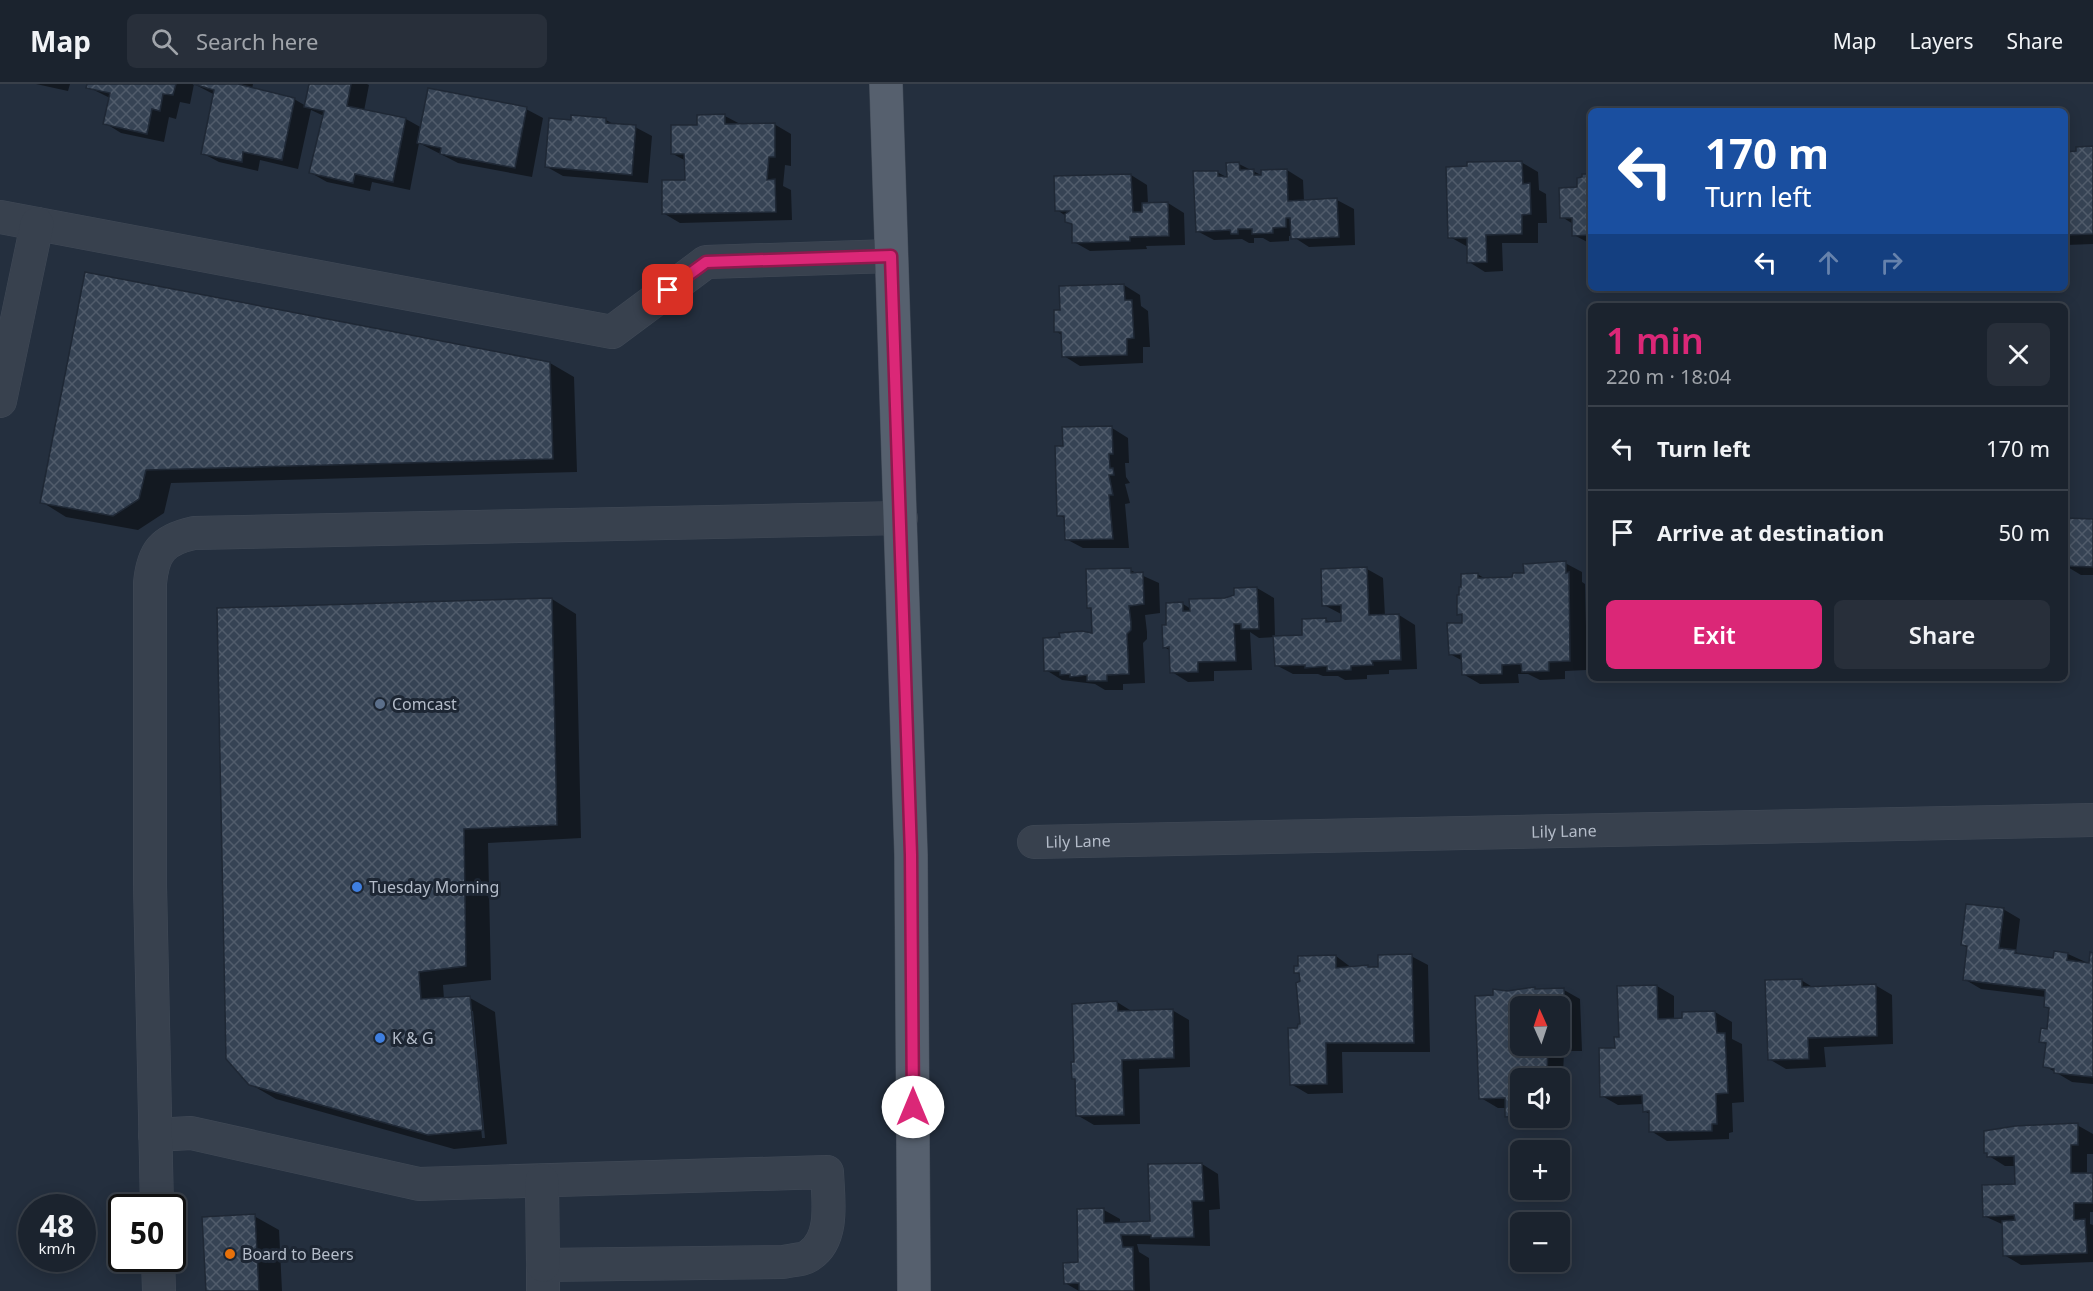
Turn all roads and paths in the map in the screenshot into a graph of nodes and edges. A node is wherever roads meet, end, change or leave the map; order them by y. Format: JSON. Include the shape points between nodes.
{"nodes":[{"id":1,"x":886,"y":84,"type":"edge"},
{"id":2,"x":0,"y":217,"type":"edge"},
{"id":3,"x":37,"y":224,"type":"junction"},
{"id":4,"x":891,"y":256,"type":"junction"},
{"id":5,"x":9,"y":314,"type":"edge"},
{"id":6,"x":0,"y":397,"type":"edge"},
{"id":7,"x":901,"y":518,"type":"junction"},
{"id":8,"x":2093,"y":820,"type":"edge"},
{"id":9,"x":1034,"y":842,"type":"dead end"},
{"id":10,"x":155,"y":1135,"type":"junction"},
{"id":11,"x":542,"y":1181,"type":"junction"},
{"id":12,"x":157,"y":1194,"type":"edge"},
{"id":13,"x":158,"y":1272,"type":"edge"},
{"id":14,"x":543,"y":1278,"type":"edge"},
{"id":15,"x":159,"y":1291,"type":"edge"},
{"id":16,"x":914,"y":1291,"type":"edge"}],
"edges":[{"from":1,"to":4,"type":"main road"},
{"from":2,"to":3,"type":"street"},
{"from":3,"to":4,"type":"street","via":[[612,332],[706,262]]},
{"from":3,"to":5,"type":"street"},
{"from":4,"to":7,"type":"main road"},
{"from":5,"to":6,"type":"street"},
{"from":7,"to":10,"type":"street","via":[[194,532],[160,549],[152,561],[150,583]]},
{"from":7,"to":16,"type":"main road","via":[[911,855]]},
{"from":8,"to":9,"type":"street","name":"Lily Lane"},
{"from":10,"to":11,"type":"street","via":[[191,1133],[419,1184]]},
{"from":10,"to":12,"type":"street"},
{"from":11,"to":14,"type":"street"},
{"from":11,"to":14,"type":"street","via":[[827,1172],[828,1216],[823,1243],[809,1257]]},
{"from":13,"to":15,"type":"street"}]}
